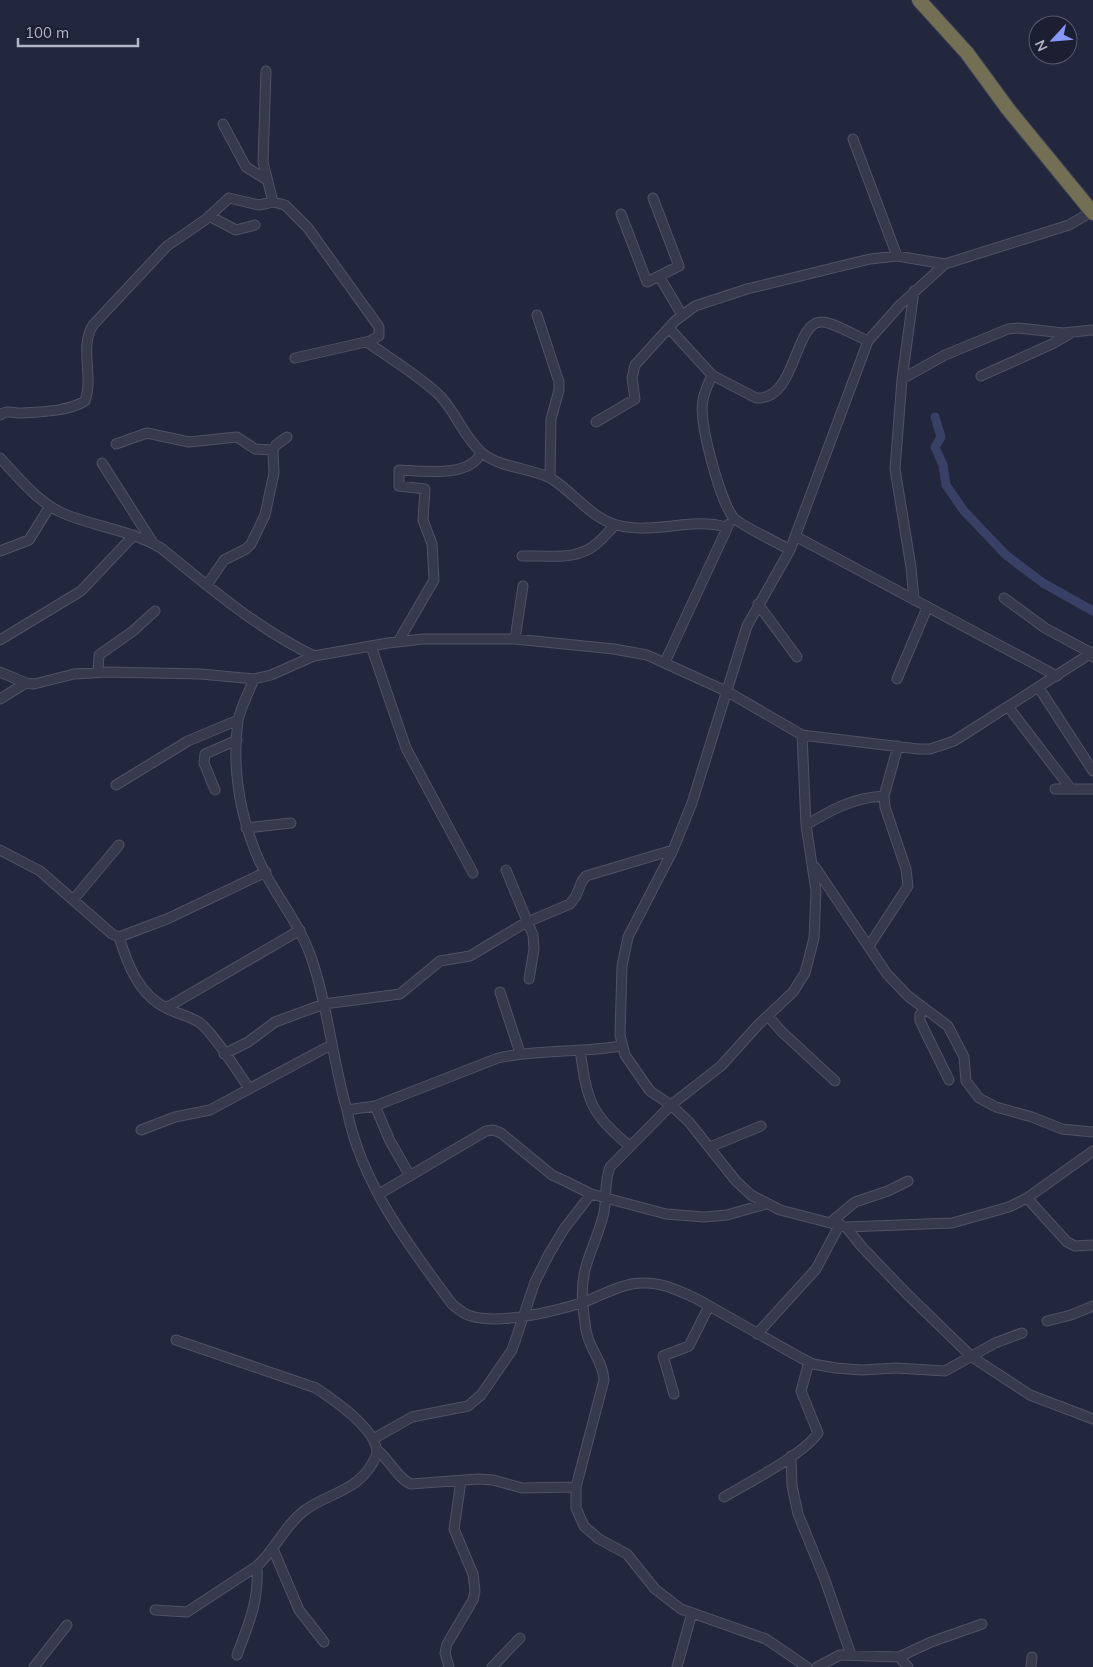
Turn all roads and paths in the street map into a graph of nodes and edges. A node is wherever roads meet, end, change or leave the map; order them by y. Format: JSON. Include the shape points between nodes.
{"nodes":[{"id":1,"x":919,"y":0,"type":"edge"},
{"id":2,"x":266,"y":71,"type":"dead end"},
{"id":3,"x":223,"y":124,"type":"dead end"},
{"id":4,"x":852,"y":139,"type":"dead end"},
{"id":5,"x":267,"y":180,"type":"junction"},
{"id":6,"x":653,"y":198,"type":"dead end"},
{"id":7,"x":273,"y":202,"type":"junction"},
{"id":8,"x":1093,"y":209,"type":"edge"},
{"id":9,"x":621,"y":214,"type":"dead end"},
{"id":10,"x":209,"y":216,"type":"junction"},
{"id":11,"x":256,"y":225,"type":"dead end"},
{"id":12,"x":897,"y":256,"type":"junction"},
{"id":13,"x":945,"y":264,"type":"junction"},
{"id":14,"x":659,"y":276,"type":"junction"},
{"id":15,"x":914,"y":291,"type":"junction"},
{"id":16,"x":682,"y":315,"type":"junction"},
{"id":17,"x":538,"y":316,"type":"dead end"},
{"id":18,"x":669,"y":328,"type":"junction"},
{"id":19,"x":1093,"y":330,"type":"edge"},
{"id":20,"x":1072,"y":333,"type":"junction"},
{"id":21,"x":368,"y":342,"type":"junction"},
{"id":22,"x":868,"y":342,"type":"junction"},
{"id":23,"x":295,"y":358,"type":"dead end"},
{"id":24,"x":712,"y":375,"type":"junction"},
{"id":25,"x":981,"y":376,"type":"dead end"},
{"id":26,"x":902,"y":378,"type":"junction"},
{"id":27,"x":0,"y":415,"type":"edge"},
{"id":28,"x":596,"y":422,"type":"dead end"},
{"id":29,"x":287,"y":437,"type":"dead end"},
{"id":30,"x":116,"y":444,"type":"dead end"},
{"id":31,"x":273,"y":450,"type":"junction"},
{"id":32,"x":481,"y":452,"type":"junction"},
{"id":33,"x":0,"y":458,"type":"edge"},
{"id":34,"x":102,"y":463,"type":"dead end"},
{"id":35,"x":550,"y":478,"type":"junction"},
{"id":36,"x":50,"y":506,"type":"junction"},
{"id":37,"x":734,"y":519,"type":"junction"},
{"id":38,"x":615,"y":525,"type":"junction"},
{"id":39,"x":726,"y":527,"type":"junction"},
{"id":40,"x":134,"y":535,"type":"junction"},
{"id":41,"x":795,"y":536,"type":"junction"},
{"id":42,"x":153,"y":543,"type":"junction"},
{"id":43,"x":0,"y":550,"type":"edge"},
{"id":44,"x":790,"y":550,"type":"junction"},
{"id":45,"x":522,"y":556,"type":"dead end"},
{"id":46,"x":207,"y":585,"type":"junction"},
{"id":47,"x":523,"y":586,"type":"dead end"},
{"id":48,"x":1004,"y":598,"type":"dead end"},
{"id":49,"x":914,"y":600,"type":"junction"},
{"id":50,"x":758,"y":604,"type":"junction"},
{"id":51,"x":927,"y":608,"type":"junction"},
{"id":52,"x":155,"y":610,"type":"dead end"},
{"id":53,"x":515,"y":639,"type":"junction"},
{"id":54,"x":0,"y":640,"type":"edge"},
{"id":55,"x":398,"y":642,"type":"junction"},
{"id":56,"x":371,"y":646,"type":"junction"},
{"id":57,"x":1092,"y":654,"type":"edge"},
{"id":58,"x":314,"y":656,"type":"junction"},
{"id":59,"x":797,"y":658,"type":"dead end"},
{"id":60,"x":665,"y":662,"type":"junction"},
{"id":61,"x":0,"y":672,"type":"edge"},
{"id":62,"x":98,"y":672,"type":"junction"},
{"id":63,"x":1057,"y":676,"type":"junction"},
{"id":64,"x":254,"y":679,"type":"junction"},
{"id":65,"x":897,"y":679,"type":"dead end"},
{"id":66,"x":26,"y":683,"type":"junction"},
{"id":67,"x":1039,"y":688,"type":"junction"},
{"id":68,"x":728,"y":692,"type":"junction"},
{"id":69,"x":0,"y":699,"type":"edge"},
{"id":70,"x":1009,"y":708,"type":"junction"},
{"id":71,"x":238,"y":720,"type":"junction"},
{"id":72,"x":802,"y":735,"type":"junction"},
{"id":73,"x":237,"y":740,"type":"junction"},
{"id":74,"x":898,"y":746,"type":"junction"},
{"id":75,"x":1093,"y":771,"type":"edge"},
{"id":76,"x":116,"y":785,"type":"dead end"},
{"id":77,"x":1055,"y":789,"type":"dead end"},
{"id":78,"x":1071,"y":789,"type":"junction"},
{"id":79,"x":1093,"y":789,"type":"edge"},
{"id":80,"x":215,"y":790,"type":"dead end"},
{"id":81,"x":884,"y":796,"type":"junction"},
{"id":82,"x":291,"y":823,"type":"dead end"},
{"id":83,"x":806,"y":825,"type":"junction"},
{"id":84,"x":246,"y":828,"type":"junction"},
{"id":85,"x":119,"y":846,"type":"dead end"},
{"id":86,"x":0,"y":850,"type":"edge"},
{"id":87,"x":673,"y":850,"type":"junction"},
{"id":88,"x":812,"y":863,"type":"junction"},
{"id":89,"x":506,"y":870,"type":"dead end"},
{"id":90,"x":266,"y":872,"type":"junction"},
{"id":91,"x":473,"y":873,"type":"dead end"},
{"id":92,"x":73,"y":900,"type":"junction"},
{"id":93,"x":529,"y":921,"type":"junction"},
{"id":94,"x":300,"y":930,"type":"junction"},
{"id":95,"x":119,"y":937,"type":"junction"},
{"id":96,"x":869,"y":946,"type":"junction"},
{"id":97,"x":529,"y":979,"type":"dead end"},
{"id":98,"x":500,"y":992,"type":"dead end"},
{"id":99,"x":324,"y":1004,"type":"junction"},
{"id":100,"x":166,"y":1008,"type":"junction"},
{"id":101,"x":924,"y":1008,"type":"junction"},
{"id":102,"x":768,"y":1016,"type":"junction"},
{"id":103,"x":331,"y":1045,"type":"junction"},
{"id":104,"x":621,"y":1046,"type":"junction"},
{"id":105,"x":580,"y":1050,"type":"junction"},
{"id":106,"x":520,"y":1053,"type":"junction"},
{"id":107,"x":224,"y":1054,"type":"junction"},
{"id":108,"x":835,"y":1080,"type":"dead end"},
{"id":109,"x":949,"y":1080,"type":"dead end"},
{"id":110,"x":249,"y":1088,"type":"junction"},
{"id":111,"x":672,"y":1105,"type":"junction"},
{"id":112,"x":375,"y":1106,"type":"junction"},
{"id":113,"x":347,"y":1110,"type":"junction"},
{"id":114,"x":761,"y":1126,"type":"dead end"},
{"id":115,"x":141,"y":1130,"type":"dead end"},
{"id":116,"x":1093,"y":1132,"type":"edge"},
{"id":117,"x":630,"y":1146,"type":"junction"},
{"id":118,"x":710,"y":1147,"type":"junction"},
{"id":119,"x":1093,"y":1151,"type":"edge"},
{"id":120,"x":410,"y":1176,"type":"junction"},
{"id":121,"x":908,"y":1181,"type":"dead end"},
{"id":122,"x":379,"y":1194,"type":"junction"},
{"id":123,"x":591,"y":1194,"type":"junction"},
{"id":124,"x":606,"y":1196,"type":"junction"},
{"id":125,"x":1027,"y":1198,"type":"junction"},
{"id":126,"x":766,"y":1204,"type":"junction"},
{"id":127,"x":839,"y":1224,"type":"junction"},
{"id":128,"x":1093,"y":1245,"type":"edge"},
{"id":129,"x":582,"y":1302,"type":"junction"},
{"id":130,"x":709,"y":1306,"type":"junction"},
{"id":131,"x":1093,"y":1306,"type":"edge"},
{"id":132,"x":522,"y":1316,"type":"junction"},
{"id":133,"x":1047,"y":1321,"type":"dead end"},
{"id":134,"x":1022,"y":1333,"type":"dead end"},
{"id":135,"x":757,"y":1334,"type":"junction"},
{"id":136,"x":176,"y":1340,"type":"dead end"},
{"id":137,"x":972,"y":1357,"type":"junction"},
{"id":138,"x":809,"y":1362,"type":"junction"},
{"id":139,"x":674,"y":1394,"type":"dead end"},
{"id":140,"x":1093,"y":1419,"type":"edge"},
{"id":141,"x":373,"y":1439,"type":"junction"},
{"id":142,"x":377,"y":1450,"type":"junction"},
{"id":143,"x":791,"y":1456,"type":"junction"},
{"id":144,"x":461,"y":1481,"type":"junction"},
{"id":145,"x":576,"y":1487,"type":"junction"},
{"id":146,"x":724,"y":1497,"type":"dead end"},
{"id":147,"x":273,"y":1549,"type":"junction"},
{"id":148,"x":257,"y":1566,"type":"junction"},
{"id":149,"x":155,"y":1610,"type":"dead end"},
{"id":150,"x":692,"y":1613,"type":"junction"},
{"id":151,"x":982,"y":1624,"type":"dead end"},
{"id":152,"x":67,"y":1625,"type":"dead end"},
{"id":153,"x":520,"y":1638,"type":"dead end"},
{"id":154,"x":324,"y":1642,"type":"dead end"},
{"id":155,"x":237,"y":1655,"type":"dead end"},
{"id":156,"x":851,"y":1655,"type":"junction"},
{"id":157,"x":899,"y":1657,"type":"junction"},
{"id":158,"x":34,"y":1667,"type":"edge"},
{"id":159,"x":449,"y":1667,"type":"edge"},
{"id":160,"x":492,"y":1667,"type":"edge"},
{"id":161,"x":677,"y":1667,"type":"edge"},
{"id":162,"x":807,"y":1667,"type":"edge"},
{"id":163,"x":817,"y":1667,"type":"edge"},
{"id":164,"x":908,"y":1667,"type":"edge"}],
"edges":[{"from":1,"to":8,"type":"highway","via":[[968,53],[1014,117]]},
{"from":2,"to":5,"type":"street","via":[[263,162]]},
{"from":3,"to":5,"type":"street","via":[[246,166]]},
{"from":4,"to":12,"type":"street"},
{"from":5,"to":7,"type":"street"},
{"from":6,"to":14,"type":"street","via":[[679,266]]},
{"from":7,"to":10,"type":"street","via":[[259,205],[229,198]]},
{"from":7,"to":21,"type":"street","via":[[285,205],[308,228],[374,318],[380,336]]},
{"from":8,"to":13,"type":"street","via":[[1069,225]]},
{"from":9,"to":14,"type":"street","via":[[647,282]]},
{"from":10,"to":11,"type":"street","via":[[236,230]]},
{"from":10,"to":27,"type":"street","via":[[167,246],[93,325],[87,338],[88,388],[84,401],[74,406],[22,413],[9,411]]},
{"from":12,"to":13,"type":"street"},
{"from":12,"to":16,"type":"street","via":[[870,259],[747,289],[705,301]]},
{"from":13,"to":15,"type":"street"},
{"from":14,"to":16,"type":"street"},
{"from":15,"to":22,"type":"street"},
{"from":15,"to":26,"type":"street"},
{"from":16,"to":18,"type":"street"},
{"from":17,"to":35,"type":"street","via":[[559,382],[551,420]]},
{"from":18,"to":24,"type":"street"},
{"from":18,"to":28,"type":"street","via":[[635,365],[632,378],[635,399]]},
{"from":19,"to":20,"type":"street"},
{"from":20,"to":25,"type":"street"},
{"from":20,"to":26,"type":"street","via":[[1008,329],[945,355]]},
{"from":21,"to":23,"type":"street"},
{"from":21,"to":32,"type":"street","via":[[439,395]]},
{"from":22,"to":24,"type":"street","via":[[824,322],[811,324],[785,378],[763,399],[748,395]]},
{"from":22,"to":41,"type":"street"},
{"from":24,"to":37,"type":"street","via":[[702,400],[703,412],[715,476]]},
{"from":26,"to":49,"type":"street","via":[[895,469]]},
{"from":29,"to":31,"type":"street"},
{"from":30,"to":31,"type":"street","via":[[147,433],[189,442],[237,437],[255,449]]},
{"from":31,"to":46,"type":"street","via":[[274,473],[265,515],[251,544],[224,560]]},
{"from":32,"to":35,"type":"street","via":[[514,468]]},
{"from":32,"to":55,"type":"street","via":[[478,460],[468,467],[399,470],[399,486],[425,489],[422,520],[432,544],[434,580]]},
{"from":33,"to":36,"type":"street"},
{"from":34,"to":42,"type":"street"},
{"from":35,"to":38,"type":"street","via":[[602,519]]},
{"from":36,"to":40,"type":"street","via":[[67,515]]},
{"from":36,"to":43,"type":"street","via":[[29,540]]},
{"from":37,"to":39,"type":"street"},
{"from":37,"to":44,"type":"street"},
{"from":38,"to":39,"type":"street","via":[[648,528],[701,522]]},
{"from":38,"to":45,"type":"street","via":[[596,544],[582,552]]},
{"from":39,"to":60,"type":"street"},
{"from":40,"to":42,"type":"street"},
{"from":40,"to":54,"type":"street","via":[[81,591]]},
{"from":41,"to":44,"type":"street"},
{"from":41,"to":49,"type":"street"},
{"from":42,"to":46,"type":"street"},
{"from":44,"to":50,"type":"street"},
{"from":46,"to":58,"type":"street","via":[[279,638]]},
{"from":47,"to":53,"type":"street"},
{"from":48,"to":57,"type":"street","via":[[1045,628]]},
{"from":49,"to":51,"type":"street"},
{"from":50,"to":59,"type":"street"},
{"from":50,"to":68,"type":"street","via":[[747,626]]},
{"from":51,"to":63,"type":"street"},
{"from":51,"to":65,"type":"street"},
{"from":52,"to":62,"type":"street","via":[[133,631],[99,654]]},
{"from":53,"to":55,"type":"street"},
{"from":53,"to":60,"type":"street","via":[[614,649]]},
{"from":55,"to":56,"type":"street"},
{"from":56,"to":58,"type":"street"},
{"from":56,"to":91,"type":"street","via":[[406,748]]},
{"from":57,"to":63,"type":"street"},
{"from":58,"to":64,"type":"street"},
{"from":60,"to":68,"type":"street"},
{"from":61,"to":66,"type":"street"},
{"from":62,"to":64,"type":"street","via":[[201,674]]},
{"from":62,"to":66,"type":"street"},
{"from":63,"to":67,"type":"street"},
{"from":64,"to":71,"type":"street"},
{"from":66,"to":69,"type":"street"},
{"from":67,"to":70,"type":"street"},
{"from":67,"to":75,"type":"street"},
{"from":68,"to":72,"type":"street"},
{"from":68,"to":87,"type":"street"},
{"from":70,"to":74,"type":"street","via":[[944,746],[924,749]]},
{"from":70,"to":78,"type":"street"},
{"from":71,"to":73,"type":"street"},
{"from":71,"to":76,"type":"street","via":[[188,740]]},
{"from":72,"to":74,"type":"street"},
{"from":72,"to":83,"type":"street"},
{"from":73,"to":80,"type":"street","via":[[205,754],[204,763]]},
{"from":73,"to":84,"type":"street","via":[[237,766]]},
{"from":74,"to":81,"type":"street"},
{"from":77,"to":78,"type":"street"},
{"from":78,"to":79,"type":"street"},
{"from":81,"to":83,"type":"street","via":[[843,804]]},
{"from":81,"to":96,"type":"street","via":[[908,886]]},
{"from":82,"to":84,"type":"street"},
{"from":83,"to":88,"type":"street"},
{"from":84,"to":90,"type":"street"},
{"from":85,"to":92,"type":"street"},
{"from":86,"to":92,"type":"street","via":[[30,864]]},
{"from":87,"to":93,"type":"street","via":[[586,876],[570,904]]},
{"from":87,"to":104,"type":"street","via":[[624,949],[620,989]]},
{"from":88,"to":96,"type":"street"},
{"from":88,"to":102,"type":"street","via":[[816,915],[812,952],[805,973],[793,992]]},
{"from":89,"to":93,"type":"street"},
{"from":90,"to":94,"type":"street"},
{"from":90,"to":95,"type":"street","via":[[167,919]]},
{"from":92,"to":95,"type":"street"},
{"from":93,"to":97,"type":"street","via":[[534,943]]},
{"from":93,"to":99,"type":"street","via":[[470,956],[433,964],[400,994]]},
{"from":94,"to":99,"type":"street"},
{"from":94,"to":100,"type":"street"},
{"from":95,"to":100,"type":"street","via":[[135,978],[146,993]]},
{"from":96,"to":101,"type":"street","via":[[887,974]]},
{"from":98,"to":106,"type":"street"},
{"from":99,"to":103,"type":"street"},
{"from":99,"to":107,"type":"street","via":[[276,1022]]},
{"from":100,"to":107,"type":"street","via":[[201,1024]]},
{"from":101,"to":109,"type":"street","via":[[920,1021]]},
{"from":101,"to":116,"type":"street","via":[[940,1018],[955,1036],[964,1057],[966,1081],[979,1098],[996,1108],[1062,1129]]},
{"from":102,"to":108,"type":"street"},
{"from":102,"to":111,"type":"street","via":[[721,1066]]},
{"from":103,"to":110,"type":"street"},
{"from":103,"to":113,"type":"street"},
{"from":104,"to":105,"type":"street"},
{"from":104,"to":111,"type":"street","via":[[650,1091]]},
{"from":105,"to":106,"type":"street"},
{"from":105,"to":117,"type":"street","via":[[587,1091],[600,1118]]},
{"from":106,"to":112,"type":"street","via":[[481,1064]]},
{"from":107,"to":110,"type":"street"},
{"from":110,"to":115,"type":"street","via":[[210,1110],[175,1117]]},
{"from":111,"to":117,"type":"street"},
{"from":111,"to":118,"type":"street"},
{"from":112,"to":113,"type":"street"},
{"from":112,"to":120,"type":"street"},
{"from":113,"to":122,"type":"street","via":[[362,1158]]},
{"from":114,"to":118,"type":"street"},
{"from":117,"to":124,"type":"street","via":[[610,1167],[606,1176]]},
{"from":118,"to":126,"type":"street","via":[[736,1181]]},
{"from":119,"to":125,"type":"street"},
{"from":120,"to":122,"type":"street"},
{"from":120,"to":123,"type":"street","via":[[486,1131],[493,1130],[552,1175]]},
{"from":121,"to":127,"type":"street","via":[[855,1202]]},
{"from":122,"to":132,"type":"street","via":[[409,1247],[460,1312],[486,1319]]},
{"from":123,"to":124,"type":"street"},
{"from":123,"to":132,"type":"street","via":[[558,1239],[535,1282]]},
{"from":124,"to":126,"type":"street","via":[[666,1214],[684,1216],[727,1215]]},
{"from":124,"to":129,"type":"street","via":[[600,1231],[585,1270]]},
{"from":125,"to":127,"type":"street","via":[[1009,1207],[952,1222]]},
{"from":125,"to":128,"type":"street","via":[[1067,1242],[1075,1246]]},
{"from":126,"to":127,"type":"street"},
{"from":127,"to":135,"type":"street","via":[[816,1268]]},
{"from":127,"to":137,"type":"street"},
{"from":129,"to":130,"type":"street","via":[[640,1282],[679,1291]]},
{"from":129,"to":132,"type":"street"},
{"from":129,"to":145,"type":"street","via":[[588,1340],[601,1365],[604,1380]]},
{"from":130,"to":135,"type":"street"},
{"from":130,"to":139,"type":"street","via":[[689,1346],[663,1356]]},
{"from":131,"to":133,"type":"street"},
{"from":132,"to":141,"type":"street","via":[[512,1350],[474,1403],[412,1417]]},
{"from":134,"to":137,"type":"street","via":[[995,1343]]},
{"from":135,"to":138,"type":"street"},
{"from":136,"to":141,"type":"street","via":[[316,1388],[348,1412]]},
{"from":137,"to":138,"type":"street","via":[[953,1368],[936,1371],[861,1370]]},
{"from":137,"to":140,"type":"street","via":[[1030,1395]]},
{"from":138,"to":143,"type":"street","via":[[801,1391],[818,1433]]},
{"from":141,"to":142,"type":"street"},
{"from":142,"to":144,"type":"street","via":[[408,1483]]},
{"from":142,"to":147,"type":"street","via":[[375,1458],[355,1483],[299,1515]]},
{"from":143,"to":146,"type":"street"},
{"from":143,"to":156,"type":"street","via":[[792,1486],[798,1514]]},
{"from":144,"to":145,"type":"street","via":[[493,1480],[529,1488]]},
{"from":144,"to":159,"type":"street","via":[[454,1529],[473,1574],[475,1591],[447,1644],[445,1653]]},
{"from":145,"to":150,"type":"street","via":[[576,1508],[590,1532],[627,1554],[655,1589],[681,1609]]},
{"from":147,"to":148,"type":"street"},
{"from":147,"to":154,"type":"street","via":[[299,1610]]},
{"from":148,"to":149,"type":"street","via":[[187,1612]]},
{"from":148,"to":155,"type":"street","via":[[254,1610]]},
{"from":150,"to":161,"type":"street"},
{"from":150,"to":162,"type":"street","via":[[766,1638]]},
{"from":151,"to":157,"type":"street"},
{"from":152,"to":158,"type":"street"},
{"from":153,"to":160,"type":"street"},
{"from":156,"to":157,"type":"street"},
{"from":156,"to":163,"type":"street","via":[[840,1655]]},
{"from":157,"to":164,"type":"street"}]}
